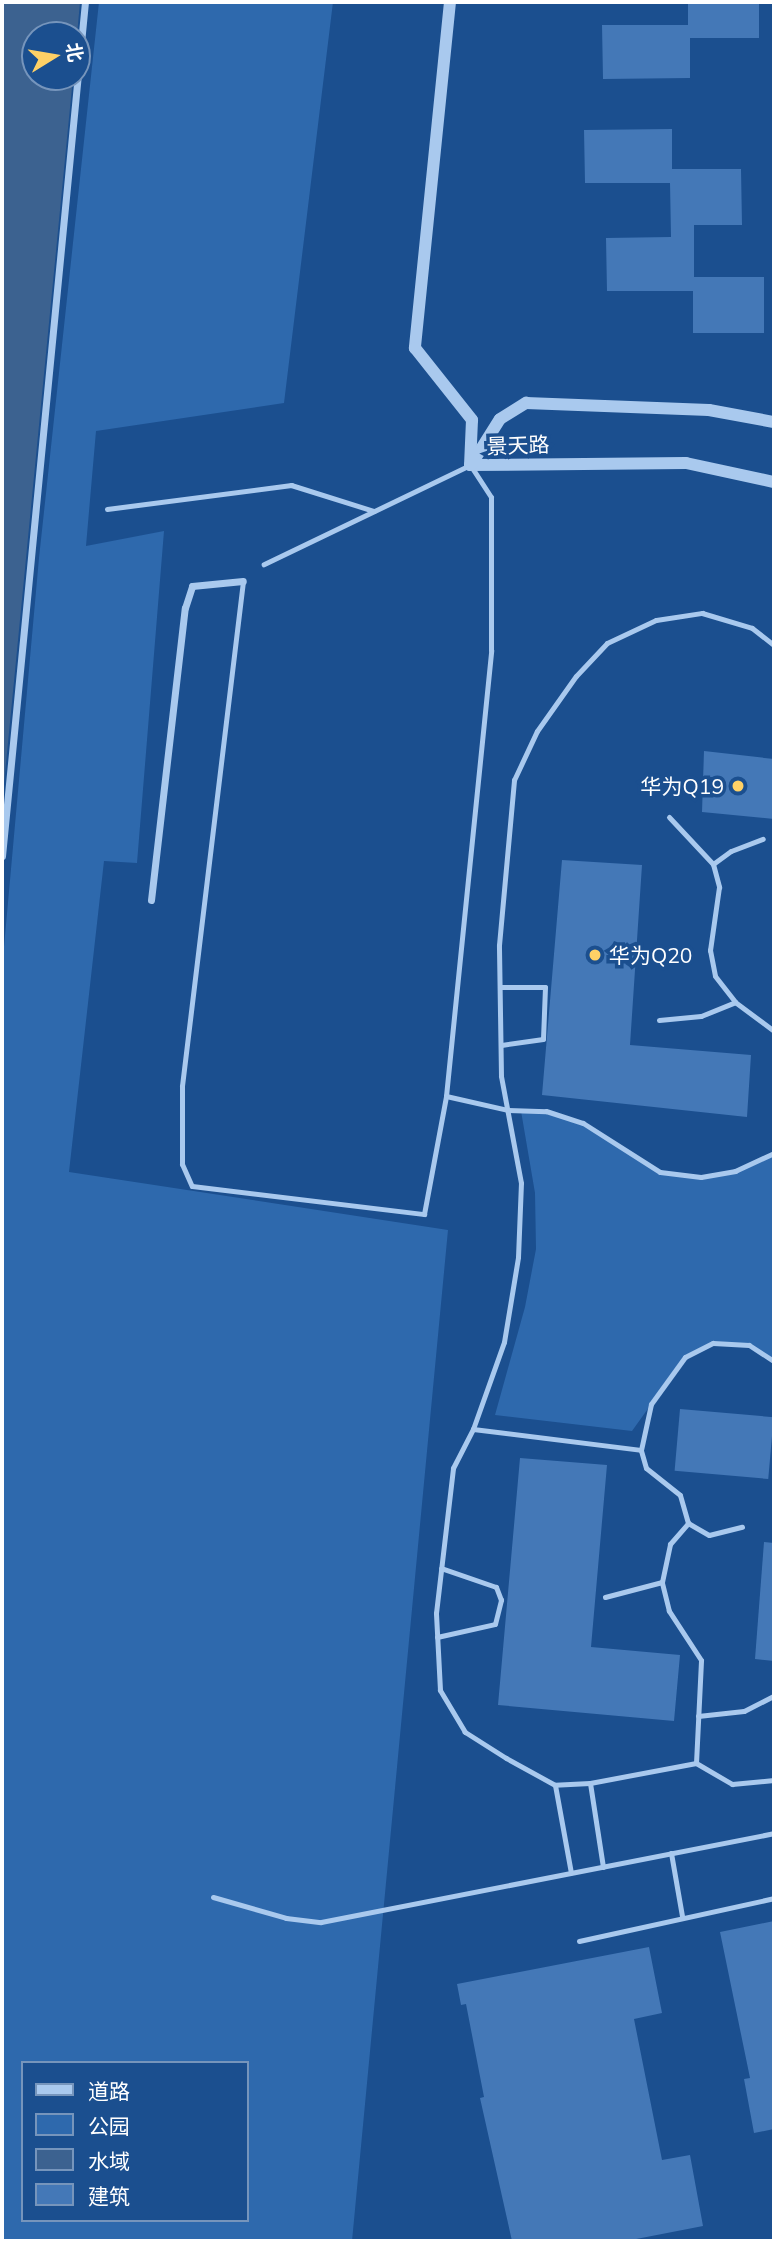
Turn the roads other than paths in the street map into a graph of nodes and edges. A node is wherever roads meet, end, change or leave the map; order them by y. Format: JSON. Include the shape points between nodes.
{"nodes":[{"id":1,"x":85,"y":2,"type":"edge"},
{"id":2,"x":450,"y":2,"type":"edge"},
{"id":3,"x":774,"y":422,"type":"edge"},
{"id":4,"x":470,"y":466,"type":"junction"},
{"id":5,"x":774,"y":482,"type":"edge"},
{"id":6,"x":107,"y":509,"type":"dead end"},
{"id":7,"x":374,"y":511,"type":"junction"},
{"id":8,"x":264,"y":564,"type":"dead end"},
{"id":9,"x":243,"y":581,"type":"joint"},
{"id":10,"x":774,"y":645,"type":"edge"},
{"id":11,"x":669,"y":817,"type":"dead end"},
{"id":12,"x":763,"y":839,"type":"dead end"},
{"id":13,"x":2,"y":856,"type":"edge"},
{"id":14,"x":713,"y":864,"type":"junction"},
{"id":15,"x":151,"y":900,"type":"dead end"},
{"id":16,"x":500,"y":987,"type":"junction"},
{"id":17,"x":735,"y":1002,"type":"junction"},
{"id":18,"x":659,"y":1020,"type":"dead end"},
{"id":19,"x":774,"y":1031,"type":"edge"},
{"id":20,"x":500,"y":1045,"type":"junction"},
{"id":21,"x":446,"y":1096,"type":"junction"},
{"id":22,"x":508,"y":1111,"type":"junction"},
{"id":23,"x":774,"y":1153,"type":"edge"},
{"id":24,"x":774,"y":1361,"type":"edge"},
{"id":25,"x":473,"y":1429,"type":"junction"},
{"id":26,"x":641,"y":1450,"type":"junction"},
{"id":27,"x":688,"y":1523,"type":"junction"},
{"id":28,"x":742,"y":1527,"type":"dead end"},
{"id":29,"x":441,"y":1568,"type":"junction"},
{"id":30,"x":662,"y":1582,"type":"junction"},
{"id":31,"x":605,"y":1597,"type":"dead end"},
{"id":32,"x":437,"y":1637,"type":"junction"},
{"id":33,"x":774,"y":1696,"type":"edge"},
{"id":34,"x":698,"y":1716,"type":"junction"},
{"id":35,"x":696,"y":1763,"type":"junction"},
{"id":36,"x":774,"y":1780,"type":"edge"},
{"id":37,"x":590,"y":1783,"type":"junction"},
{"id":38,"x":555,"y":1785,"type":"junction"},
{"id":39,"x":774,"y":1833,"type":"edge"},
{"id":40,"x":671,"y":1853,"type":"junction"},
{"id":41,"x":603,"y":1867,"type":"junction"},
{"id":42,"x":571,"y":1873,"type":"junction"},
{"id":43,"x":213,"y":1897,"type":"dead end"},
{"id":44,"x":774,"y":1898,"type":"edge"},
{"id":45,"x":682,"y":1916,"type":"junction"},
{"id":46,"x":579,"y":1941,"type":"dead end"}],
"edges":[{"from":1,"to":13,"type":"street"},
{"from":2,"to":4,"type":"street","via":[[415,348],[472,421]]},
{"from":3,"to":4,"type":"street","name":"景天路","via":[[709,410],[526,403],[500,419]]},
{"from":4,"to":5,"type":"street","name":"景天路","via":[[686,463]]},
{"from":4,"to":7,"type":"lane"},
{"from":4,"to":21,"type":"lane","via":[[491,496],[491,649]]},
{"from":6,"to":7,"type":"lane","via":[[291,485]]},
{"from":7,"to":8,"type":"lane"},
{"from":9,"to":15,"type":"street","via":[[192,586],[185,608]]},
{"from":9,"to":21,"type":"lane","via":[[182,1086],[182,1164],[192,1186],[424,1214]]},
{"from":10,"to":16,"type":"lane","via":[[752,628],[702,613],[656,620],[607,643],[576,676],[537,732],[514,780],[499,945]]},
{"from":11,"to":14,"type":"lane"},
{"from":12,"to":14,"type":"lane"},
{"from":14,"to":17,"type":"lane","via":[[719,887],[710,950],[715,976]]},
{"from":16,"to":20,"type":"lane"},
{"from":16,"to":20,"type":"lane","via":[[545,987],[543,1039]]},
{"from":17,"to":18,"type":"lane","via":[[701,1016]]},
{"from":17,"to":19,"type":"lane"},
{"from":20,"to":22,"type":"lane"},
{"from":21,"to":22,"type":"lane"},
{"from":22,"to":23,"type":"lane","via":[[546,1111],[583,1123],[660,1172],[701,1177],[735,1171]]},
{"from":22,"to":25,"type":"lane","via":[[521,1184],[518,1257],[504,1342]]},
{"from":24,"to":26,"type":"lane","via":[[749,1345],[713,1343],[685,1357],[651,1404]]},
{"from":25,"to":26,"type":"lane"},
{"from":25,"to":29,"type":"lane","via":[[453,1468]]},
{"from":26,"to":27,"type":"lane","via":[[646,1468],[680,1495]]},
{"from":27,"to":28,"type":"lane","via":[[709,1535]]},
{"from":27,"to":30,"type":"lane","via":[[670,1544]]},
{"from":29,"to":32,"type":"lane"},
{"from":29,"to":32,"type":"lane","via":[[496,1587],[501,1600],[495,1624]]},
{"from":30,"to":31,"type":"lane"},
{"from":30,"to":34,"type":"lane","via":[[669,1611],[701,1660]]},
{"from":32,"to":38,"type":"lane","via":[[440,1690],[465,1732]]},
{"from":33,"to":34,"type":"lane","via":[[744,1711]]},
{"from":34,"to":35,"type":"lane"},
{"from":35,"to":36,"type":"lane","via":[[732,1784]]},
{"from":35,"to":37,"type":"lane"},
{"from":37,"to":38,"type":"lane"},
{"from":37,"to":41,"type":"lane"},
{"from":38,"to":42,"type":"lane"},
{"from":39,"to":40,"type":"lane"},
{"from":40,"to":41,"type":"lane"},
{"from":40,"to":45,"type":"lane"},
{"from":41,"to":42,"type":"lane"},
{"from":42,"to":43,"type":"lane","via":[[321,1922],[286,1918]]},
{"from":44,"to":45,"type":"lane"},
{"from":45,"to":46,"type":"lane"}]}
